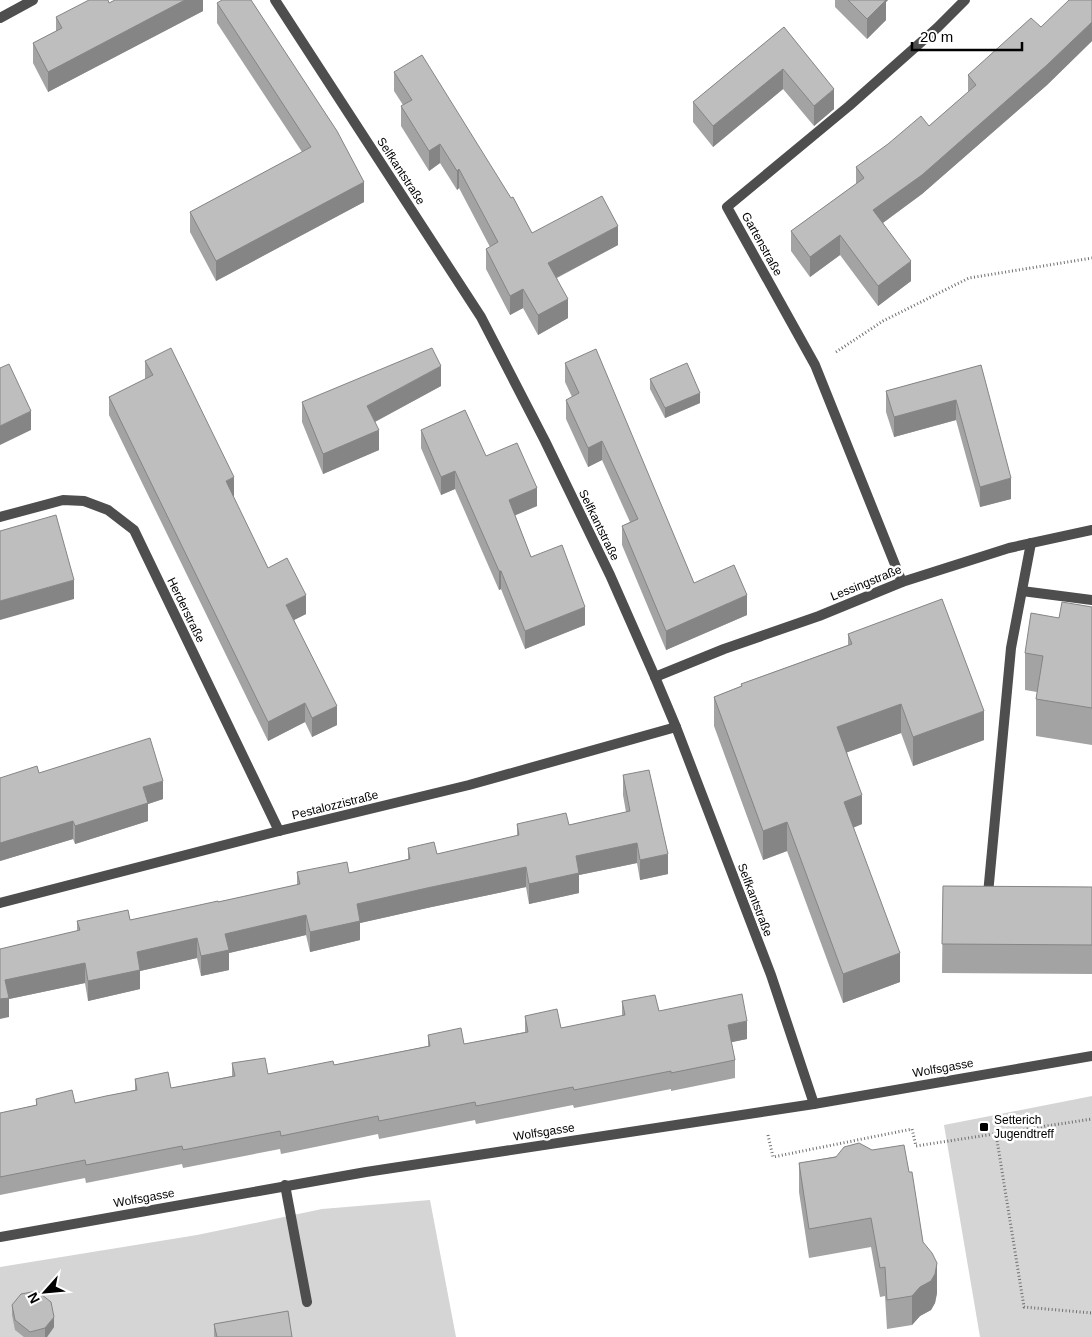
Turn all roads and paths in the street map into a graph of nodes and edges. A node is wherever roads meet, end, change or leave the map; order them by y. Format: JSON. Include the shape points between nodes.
{"nodes":[{"id":1,"x":33,"y":0,"type":"edge"},
{"id":2,"x":276,"y":0,"type":"edge"},
{"id":3,"x":965,"y":0,"type":"edge"},
{"id":4,"x":0,"y":18,"type":"edge"},
{"id":5,"x":1092,"y":258,"type":"edge"},
{"id":6,"x":814,"y":365,"type":"junction"},
{"id":7,"x":0,"y":517,"type":"edge"},
{"id":8,"x":1092,"y":530,"type":"edge"},
{"id":9,"x":1031,"y":543,"type":"junction"},
{"id":10,"x":902,"y":582,"type":"junction"},
{"id":11,"x":1022,"y":591,"type":"junction"},
{"id":12,"x":1092,"y":600,"type":"edge"},
{"id":13,"x":655,"y":677,"type":"junction"},
{"id":14,"x":676,"y":727,"type":"junction"},
{"id":15,"x":280,"y":831,"type":"junction"},
{"id":16,"x":988,"y":894,"type":"edge"},
{"id":17,"x":0,"y":904,"type":"edge"},
{"id":18,"x":1092,"y":1056,"type":"edge"},
{"id":19,"x":814,"y":1104,"type":"junction"},
{"id":20,"x":763,"y":1111,"type":"junction"},
{"id":21,"x":1092,"y":1119,"type":"edge"},
{"id":22,"x":996,"y":1134,"type":"junction"},
{"id":23,"x":285,"y":1185,"type":"junction"},
{"id":24,"x":0,"y":1237,"type":"edge"},
{"id":25,"x":307,"y":1302,"type":"dead end"},
{"id":26,"x":1092,"y":1313,"type":"edge"}],
"edges":[{"from":1,"to":4,"type":"street"},
{"from":2,"to":13,"type":"street","name":"Selfkantstraße","via":[[480,317],[545,441]]},
{"from":3,"to":6,"type":"street","name":"Gartenstraße","via":[[849,106],[727,207]]},
{"from":5,"to":6,"type":"path","via":[[968,278],[884,321]]},
{"from":6,"to":10,"type":"street","name":"Gartenstraße"},
{"from":7,"to":15,"type":"street","name":"Herderstraße","via":[[63,500],[84,501],[108,510],[134,530]]},
{"from":8,"to":9,"type":"street","name":"Lessingstraße"},
{"from":9,"to":10,"type":"street","name":"Lessingstraße"},
{"from":9,"to":11,"type":"street"},
{"from":10,"to":13,"type":"street","name":"Lessingstraße"},
{"from":11,"to":12,"type":"street"},
{"from":11,"to":16,"type":"street","via":[[1011,648]]},
{"from":13,"to":14,"type":"street","name":"Selfkantstraße"},
{"from":14,"to":15,"type":"street","name":"Pestalozzistraße","via":[[468,785]]},
{"from":14,"to":19,"type":"street","name":"Selfkantstraße","via":[[771,975]]},
{"from":15,"to":17,"type":"street","name":"Pestalozzistraße"},
{"from":18,"to":19,"type":"street","name":"Wolfsgasse"},
{"from":19,"to":20,"type":"street","name":"Wolfsgasse"},
{"from":20,"to":22,"type":"path","via":[[773,1157],[912,1129],[916,1146]]},
{"from":20,"to":23,"type":"street","name":"Wolfsgasse"},
{"from":21,"to":22,"type":"path"},
{"from":22,"to":26,"type":"path","via":[[1024,1307]]},
{"from":23,"to":24,"type":"street","name":"Wolfsgasse"},
{"from":23,"to":25,"type":"street"}]}
